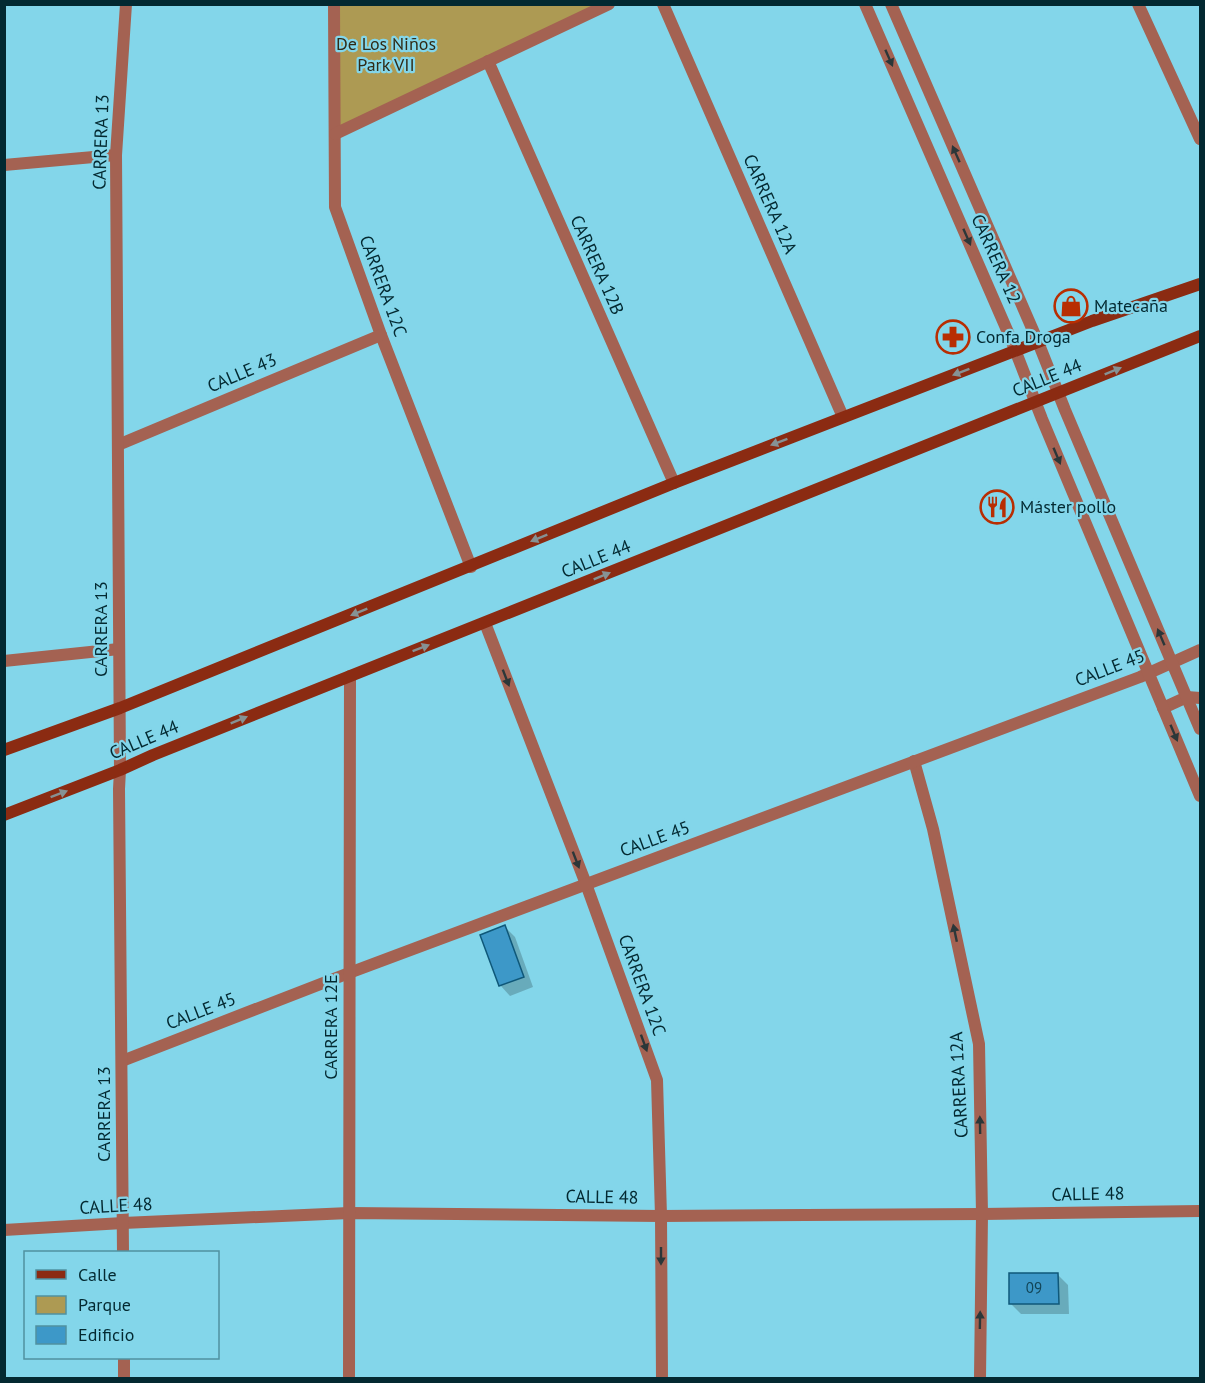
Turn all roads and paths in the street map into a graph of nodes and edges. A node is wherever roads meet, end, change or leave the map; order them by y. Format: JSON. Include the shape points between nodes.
{"nodes":[{"id":1,"x":126,"y":4,"type":"edge"},
{"id":2,"x":334,"y":4,"type":"edge"},
{"id":3,"x":609,"y":4,"type":"edge"},
{"id":4,"x":663,"y":4,"type":"edge"},
{"id":5,"x":866,"y":4,"type":"edge"},
{"id":6,"x":891,"y":4,"type":"edge"},
{"id":7,"x":1138,"y":4,"type":"edge"},
{"id":8,"x":488,"y":61,"type":"junction"},
{"id":9,"x":335,"y":134,"type":"junction"},
{"id":10,"x":1200,"y":140,"type":"edge"},
{"id":11,"x":117,"y":156,"type":"junction"},
{"id":12,"x":4,"y":165,"type":"edge"},
{"id":13,"x":1200,"y":284,"type":"edge"},
{"id":14,"x":381,"y":335,"type":"junction"},
{"id":15,"x":1200,"y":336,"type":"edge"},
{"id":16,"x":1038,"y":342,"type":"junction"},
{"id":17,"x":1015,"y":351,"type":"junction"},
{"id":18,"x":1058,"y":393,"type":"junction"},
{"id":19,"x":1035,"y":402,"type":"junction"},
{"id":20,"x":843,"y":417,"type":"junction"},
{"id":21,"x":118,"y":445,"type":"junction"},
{"id":22,"x":674,"y":483,"type":"junction"},
{"id":23,"x":471,"y":567,"type":"junction"},
{"id":24,"x":484,"y":623,"type":"junction"},
{"id":25,"x":120,"y":650,"type":"junction"},
{"id":26,"x":1200,"y":650,"type":"edge"},
{"id":27,"x":4,"y":661,"type":"edge"},
{"id":28,"x":1172,"y":662,"type":"junction"},
{"id":29,"x":1149,"y":674,"type":"junction"},
{"id":30,"x":350,"y":676,"type":"junction"},
{"id":31,"x":1187,"y":698,"type":"junction"},
{"id":32,"x":1200,"y":698,"type":"edge"},
{"id":33,"x":120,"y":708,"type":"junction"},
{"id":34,"x":1163,"y":708,"type":"junction"},
{"id":35,"x":1200,"y":729,"type":"edge"},
{"id":36,"x":4,"y":750,"type":"edge"},
{"id":37,"x":914,"y":761,"type":"junction"},
{"id":38,"x":120,"y":770,"type":"junction"},
{"id":39,"x":1200,"y":796,"type":"edge"},
{"id":40,"x":4,"y":815,"type":"edge"},
{"id":41,"x":586,"y":885,"type":"junction"},
{"id":42,"x":349,"y":973,"type":"junction"},
{"id":43,"x":122,"y":1061,"type":"junction"},
{"id":44,"x":1200,"y":1211,"type":"edge"},
{"id":45,"x":349,"y":1213,"type":"junction"},
{"id":46,"x":982,"y":1214,"type":"junction"},
{"id":47,"x":661,"y":1216,"type":"junction"},
{"id":48,"x":123,"y":1223,"type":"junction"},
{"id":49,"x":4,"y":1230,"type":"edge"},
{"id":50,"x":123,"y":1251,"type":"edge"},
{"id":51,"x":124,"y":1359,"type":"edge"},
{"id":52,"x":124,"y":1378,"type":"edge"},
{"id":53,"x":349,"y":1378,"type":"edge"},
{"id":54,"x":662,"y":1378,"type":"edge"},
{"id":55,"x":980,"y":1378,"type":"edge"}],
"edges":[{"from":1,"to":11,"type":"street","name":"CARRERA 13"},
{"from":2,"to":9,"type":"street","name":"CARRERA 12C"},
{"from":3,"to":8,"type":"street"},
{"from":4,"to":20,"type":"street","name":"CARRERA 12A"},
{"from":5,"to":17,"type":"street","name":"CARRERA 12","one_way":true},
{"from":16,"to":6,"type":"street","name":"CARRERA 12","one_way":true},
{"from":7,"to":10,"type":"street"},
{"from":8,"to":9,"type":"street"},
{"from":8,"to":22,"type":"street","name":"CARRERA 12B"},
{"from":9,"to":14,"type":"street","name":"CARRERA 12C","via":[[335,207]]},
{"from":11,"to":12,"type":"street"},
{"from":11,"to":21,"type":"street","name":"CARRERA 13"},
{"from":13,"to":16,"type":"main road","name":"CALLE 44"},
{"from":14,"to":21,"type":"street","name":"CALLE 43"},
{"from":14,"to":23,"type":"street","name":"CARRERA 12C"},
{"from":18,"to":15,"type":"main road","name":"CALLE 44","one_way":true},
{"from":16,"to":17,"type":"main road","name":"CALLE 44"},
{"from":16,"to":18,"type":"street","name":"CARRERA 12"},
{"from":17,"to":19,"type":"street","name":"CARRERA 12"},
{"from":17,"to":20,"type":"main road","name":"CALLE 44","one_way":true},
{"from":18,"to":19,"type":"main road","name":"CALLE 44"},
{"from":28,"to":18,"type":"street","name":"CARRERA 12","one_way":true},
{"from":24,"to":19,"type":"main road","name":"CALLE 44","one_way":true},
{"from":19,"to":29,"type":"street","name":"CARRERA 12","one_way":true},
{"from":20,"to":22,"type":"main road","name":"CALLE 44","one_way":true},
{"from":21,"to":25,"type":"street","name":"CARRERA 13"},
{"from":22,"to":23,"type":"main road","name":"CALLE 44","one_way":true},
{"from":23,"to":33,"type":"main road","name":"CALLE 44","one_way":true},
{"from":30,"to":24,"type":"main road","name":"CALLE 44","one_way":true},
{"from":24,"to":41,"type":"street","name":"CARRERA 12C","one_way":true},
{"from":25,"to":27,"type":"street"},
{"from":25,"to":33,"type":"street","name":"CARRERA 13"},
{"from":26,"to":28,"type":"street","name":"CALLE 45"},
{"from":28,"to":29,"type":"street","name":"CALLE 45"},
{"from":28,"to":31,"type":"street","name":"CARRERA 12"},
{"from":29,"to":34,"type":"street","name":"CARRERA 12"},
{"from":29,"to":37,"type":"street","name":"CALLE 45"},
{"from":38,"to":30,"type":"main road","name":"CALLE 44","one_way":true},
{"from":30,"to":42,"type":"street","name":"CARRERA 12E"},
{"from":31,"to":32,"type":"street"},
{"from":31,"to":34,"type":"street"},
{"from":31,"to":35,"type":"street","name":"CARRERA 12"},
{"from":33,"to":36,"type":"main road","name":"CALLE 44"},
{"from":33,"to":38,"type":"street","name":"CARRERA 13"},
{"from":34,"to":39,"type":"street","name":"CARRERA 12","one_way":true},
{"from":37,"to":41,"type":"street","name":"CALLE 45"},
{"from":46,"to":37,"type":"street","name":"CARRERA 12A","one_way":true,"via":[[979,1044],[933,830]]},
{"from":40,"to":38,"type":"main road","name":"CALLE 44","one_way":true},
{"from":38,"to":43,"type":"street","name":"CARRERA 13"},
{"from":41,"to":42,"type":"street","name":"CALLE 45"},
{"from":41,"to":47,"type":"street","name":"CARRERA 12C","one_way":true,"via":[[657,1080]]},
{"from":42,"to":43,"type":"street","name":"CALLE 45"},
{"from":42,"to":45,"type":"street","name":"CARRERA 12E"},
{"from":43,"to":48,"type":"street","name":"CARRERA 13"},
{"from":44,"to":46,"type":"street","name":"CALLE 48"},
{"from":45,"to":47,"type":"street","name":"CALLE 48"},
{"from":45,"to":48,"type":"street","name":"CALLE 48"},
{"from":45,"to":53,"type":"street","name":"CARRERA 12E"},
{"from":46,"to":47,"type":"street","name":"CALLE 48"},
{"from":55,"to":46,"type":"street","name":"CARRERA 12A","one_way":true},
{"from":47,"to":54,"type":"street","name":"CARRERA 12C","one_way":true},
{"from":48,"to":49,"type":"street","name":"CALLE 48"},
{"from":48,"to":50,"type":"street","name":"CARRERA 13"},
{"from":51,"to":52,"type":"street"}]}
